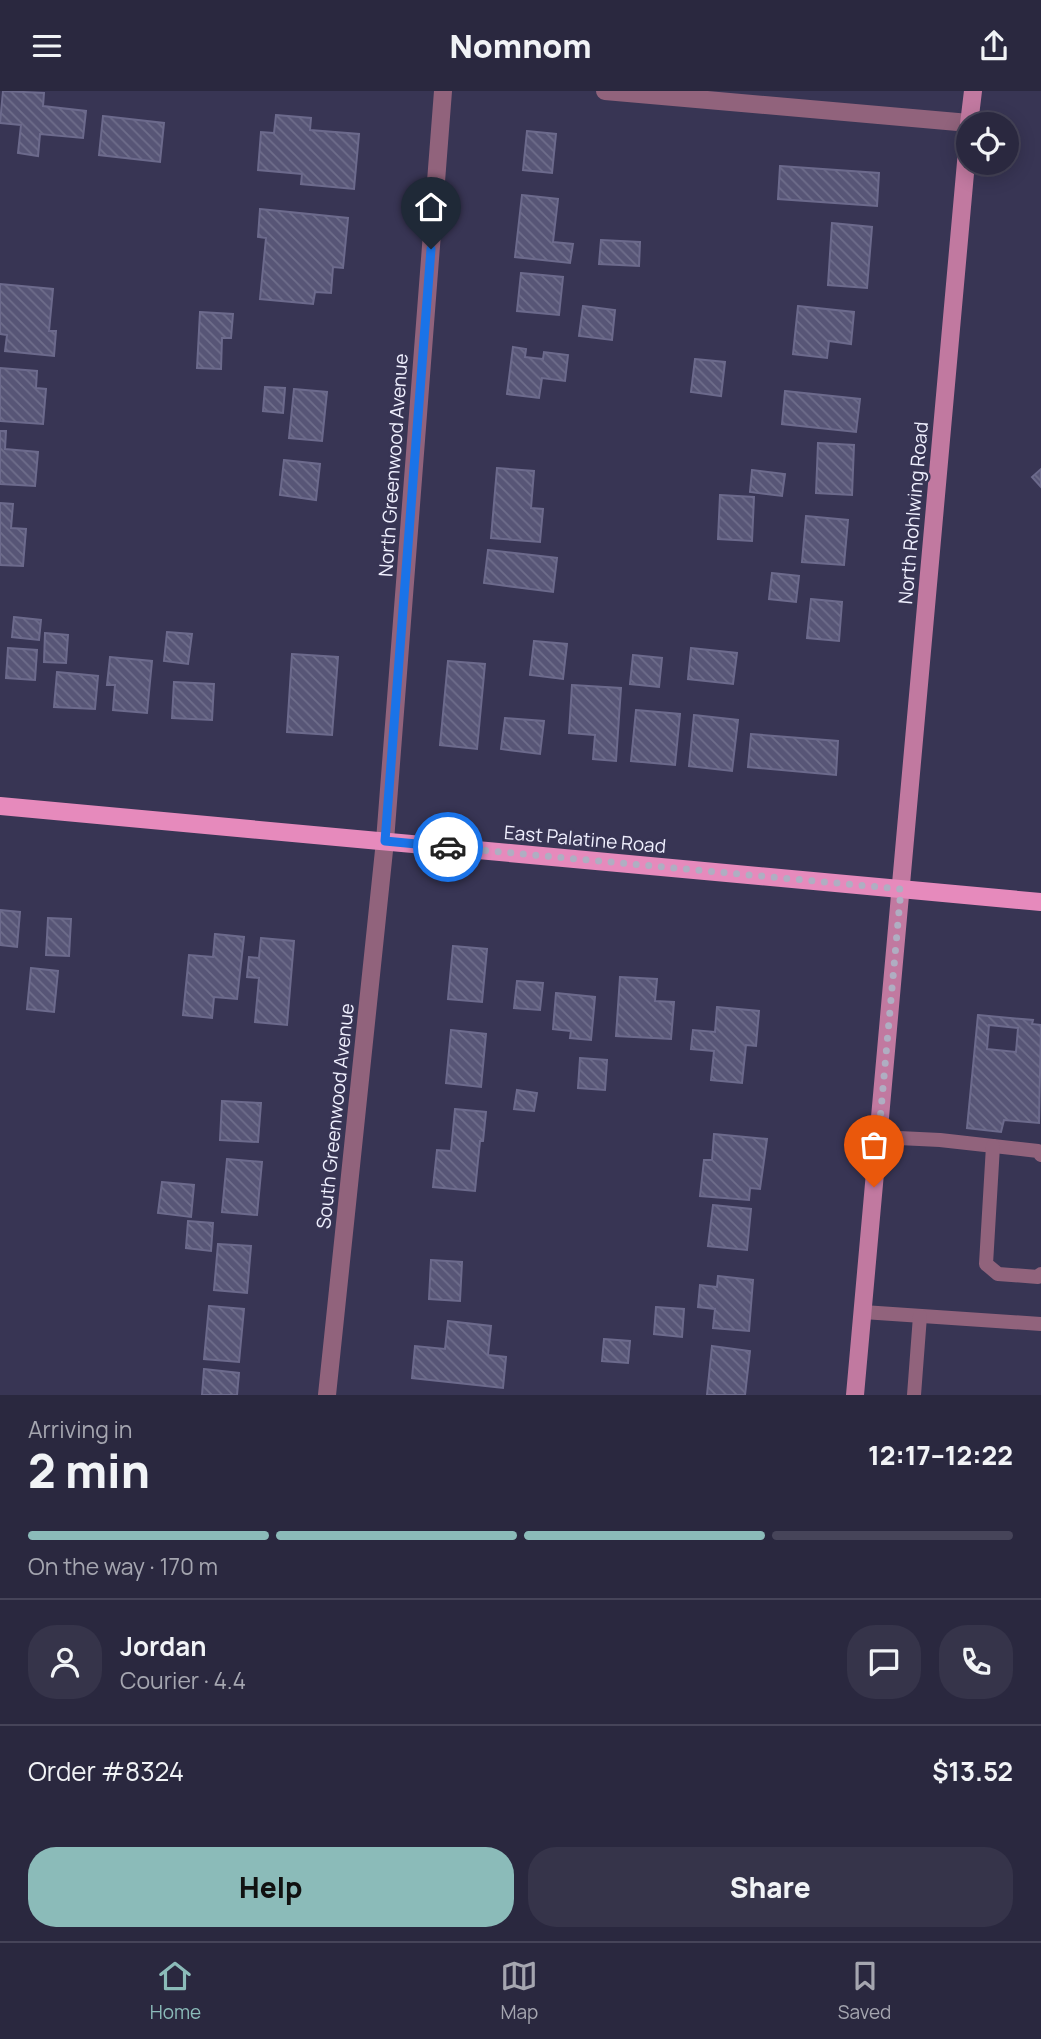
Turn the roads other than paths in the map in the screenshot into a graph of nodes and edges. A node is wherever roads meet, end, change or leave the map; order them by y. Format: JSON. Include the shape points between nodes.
{"nodes":[{"id":1,"x":443,"y":91,"type":"edge"},
{"id":2,"x":605,"y":91,"type":"edge"},
{"id":3,"x":973,"y":91,"type":"edge"},
{"id":4,"x":971,"y":112,"type":"edge"},
{"id":5,"x":956,"y":128,"type":"edge"},
{"id":6,"x":965,"y":175,"type":"edge"},
{"id":7,"x":0,"y":806,"type":"edge"},
{"id":8,"x":385,"y":841,"type":"junction"},
{"id":9,"x":901,"y":889,"type":"junction"},
{"id":10,"x":1041,"y":902,"type":"edge"},
{"id":11,"x":878,"y":1137,"type":"junction"},
{"id":12,"x":993,"y":1146,"type":"junction"},
{"id":13,"x":1040,"y":1151,"type":"edge"},
{"id":14,"x":1041,"y":1274,"type":"edge"},
{"id":15,"x":863,"y":1313,"type":"junction"},
{"id":16,"x":920,"y":1316,"type":"junction"},
{"id":17,"x":1041,"y":1324,"type":"edge"},
{"id":18,"x":327,"y":1395,"type":"edge"},
{"id":19,"x":855,"y":1395,"type":"edge"},
{"id":20,"x":914,"y":1395,"type":"edge"}],
"edges":[{"from":1,"to":8,"type":"street","name":"North Greenwood Avenue"},
{"from":2,"to":5,"type":"street"},
{"from":3,"to":4,"type":"street","name":"North Rohlwing Road"},
{"from":6,"to":9,"type":"street","name":"North Rohlwing Road"},
{"from":7,"to":8,"type":"main road","name":"East Palatine Road"},
{"from":8,"to":9,"type":"main road","name":"East Palatine Road"},
{"from":8,"to":18,"type":"street","name":"South Greenwood Avenue"},
{"from":9,"to":10,"type":"main road","name":"East Palatine Road"},
{"from":9,"to":11,"type":"street","name":"North Rohlwing Road"},
{"from":11,"to":12,"type":"lane"},
{"from":11,"to":15,"type":"street","name":"North Rohlwing Road"},
{"from":12,"to":13,"type":"lane"},
{"from":12,"to":14,"type":"lane","via":[[986,1263],[998,1274]]},
{"from":15,"to":16,"type":"lane"},
{"from":15,"to":19,"type":"street","name":"North Rohlwing Road"},
{"from":16,"to":17,"type":"lane"},
{"from":16,"to":20,"type":"lane"}]}
